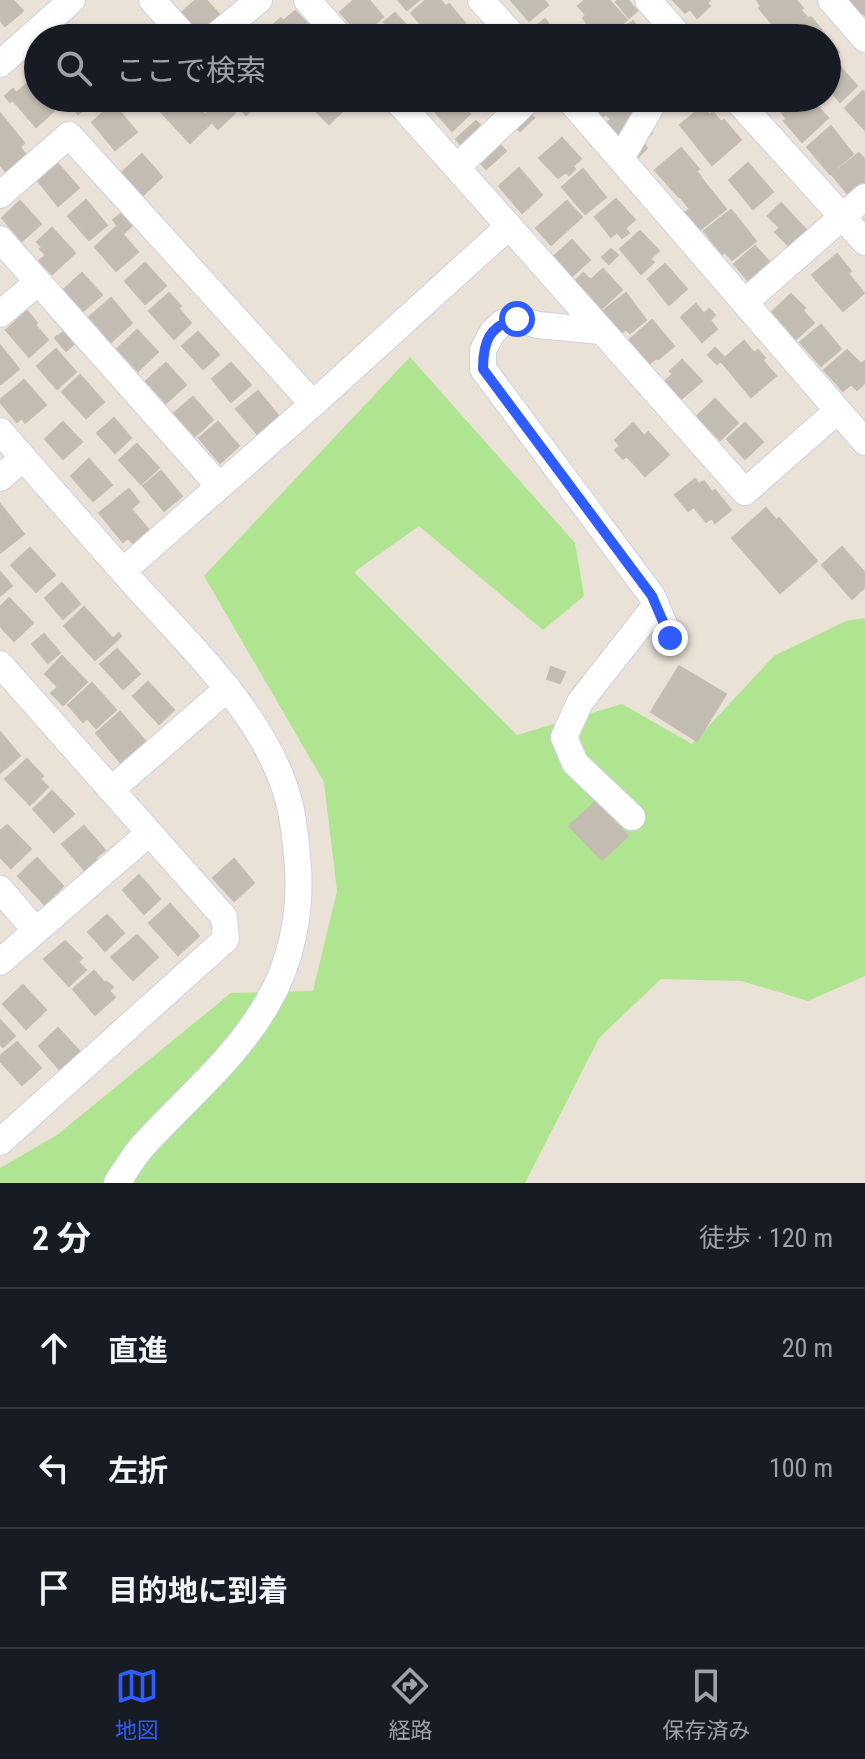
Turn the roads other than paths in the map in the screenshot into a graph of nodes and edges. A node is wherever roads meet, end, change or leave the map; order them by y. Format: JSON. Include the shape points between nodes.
{"nodes":[{"id":1,"x":72,"y":0,"type":"edge"},
{"id":2,"x":152,"y":0,"type":"edge"},
{"id":3,"x":259,"y":0,"type":"edge"},
{"id":4,"x":307,"y":0,"type":"edge"},
{"id":5,"x":481,"y":0,"type":"edge"},
{"id":6,"x":648,"y":0,"type":"edge"},
{"id":7,"x":831,"y":0,"type":"edge"},
{"id":8,"x":45,"y":24,"type":"edge"},
{"id":9,"x":173,"y":24,"type":"edge"},
{"id":10,"x":230,"y":24,"type":"edge"},
{"id":11,"x":328,"y":24,"type":"edge"},
{"id":12,"x":502,"y":24,"type":"edge"},
{"id":13,"x":669,"y":24,"type":"edge"},
{"id":14,"x":865,"y":39,"type":"edge"},
{"id":15,"x":24,"y":43,"type":"edge"},
{"id":16,"x":0,"y":64,"type":"edge"},
{"id":17,"x":408,"y":112,"type":"edge"},
{"id":18,"x":515,"y":112,"type":"edge"},
{"id":19,"x":580,"y":112,"type":"edge"},
{"id":20,"x":648,"y":112,"type":"edge"},
{"id":21,"x":748,"y":112,"type":"edge"},
{"id":22,"x":621,"y":158,"type":"junction"},
{"id":23,"x":457,"y":167,"type":"junction"},
{"id":24,"x":0,"y":195,"type":"edge"},
{"id":25,"x":865,"y":197,"type":"edge"},
{"id":26,"x":843,"y":217,"type":"junction"},
{"id":27,"x":509,"y":226,"type":"junction"},
{"id":28,"x":0,"y":239,"type":"edge"},
{"id":29,"x":865,"y":242,"type":"edge"},
{"id":30,"x":38,"y":282,"type":"junction"},
{"id":31,"x":745,"y":302,"type":"junction"},
{"id":32,"x":0,"y":314,"type":"edge"},
{"id":33,"x":601,"y":331,"type":"junction"},
{"id":34,"x":313,"y":404,"type":"junction"},
{"id":35,"x":837,"y":411,"type":"junction"},
{"id":36,"x":0,"y":431,"type":"edge"},
{"id":37,"x":865,"y":442,"type":"edge"},
{"id":38,"x":23,"y":458,"type":"junction"},
{"id":39,"x":0,"y":478,"type":"edge"},
{"id":40,"x":219,"y":486,"type":"junction"},
{"id":41,"x":123,"y":571,"type":"junction"},
{"id":42,"x":656,"y":605,"type":"junction"},
{"id":43,"x":670,"y":638,"type":"dead end"},
{"id":44,"x":0,"y":664,"type":"edge"},
{"id":45,"x":228,"y":688,"type":"junction"},
{"id":46,"x":111,"y":790,"type":"junction"},
{"id":47,"x":632,"y":817,"type":"dead end"},
{"id":48,"x":148,"y":834,"type":"junction"},
{"id":49,"x":0,"y":889,"type":"edge"},
{"id":50,"x":36,"y":931,"type":"junction"},
{"id":51,"x":0,"y":962,"type":"edge"},
{"id":52,"x":0,"y":1142,"type":"edge"},
{"id":53,"x":117,"y":1183,"type":"edge"}],
"edges":[{"from":1,"to":8,"type":"street"},
{"from":2,"to":9,"type":"street"},
{"from":3,"to":10,"type":"street"},
{"from":4,"to":11,"type":"street"},
{"from":5,"to":12,"type":"street"},
{"from":6,"to":13,"type":"street"},
{"from":7,"to":14,"type":"street"},
{"from":15,"to":16,"type":"street"},
{"from":17,"to":23,"type":"street"},
{"from":18,"to":23,"type":"street"},
{"from":19,"to":22,"type":"street"},
{"from":20,"to":22,"type":"street"},
{"from":21,"to":26,"type":"street"},
{"from":22,"to":31,"type":"street"},
{"from":23,"to":27,"type":"street"},
{"from":24,"to":34,"type":"street","via":[[69,135]]},
{"from":25,"to":26,"type":"street"},
{"from":26,"to":29,"type":"street"},
{"from":26,"to":31,"type":"street"},
{"from":27,"to":33,"type":"street"},
{"from":27,"to":34,"type":"street"},
{"from":28,"to":30,"type":"street"},
{"from":30,"to":32,"type":"street"},
{"from":30,"to":40,"type":"street"},
{"from":31,"to":35,"type":"street"},
{"from":33,"to":35,"type":"street","via":[[745,492]]},
{"from":33,"to":42,"type":"street","via":[[517,319],[502,323],[483,350],[483,369]]},
{"from":34,"to":40,"type":"street"},
{"from":35,"to":37,"type":"street"},
{"from":36,"to":38,"type":"street"},
{"from":38,"to":39,"type":"street"},
{"from":38,"to":41,"type":"street"},
{"from":40,"to":41,"type":"street"},
{"from":41,"to":45,"type":"street"},
{"from":42,"to":43,"type":"street"},
{"from":42,"to":47,"type":"street","via":[[580,702],[564,737],[575,763]]},
{"from":44,"to":46,"type":"street"},
{"from":45,"to":46,"type":"street"},
{"from":45,"to":53,"type":"street","via":[[263,741],[289,800],[299,884],[292,937],[284,971],[254,1025],[139,1150]]},
{"from":46,"to":48,"type":"street"},
{"from":48,"to":50,"type":"street"},
{"from":48,"to":52,"type":"street","via":[[224,917],[226,939]]},
{"from":49,"to":50,"type":"street"},
{"from":50,"to":51,"type":"street"}]}
